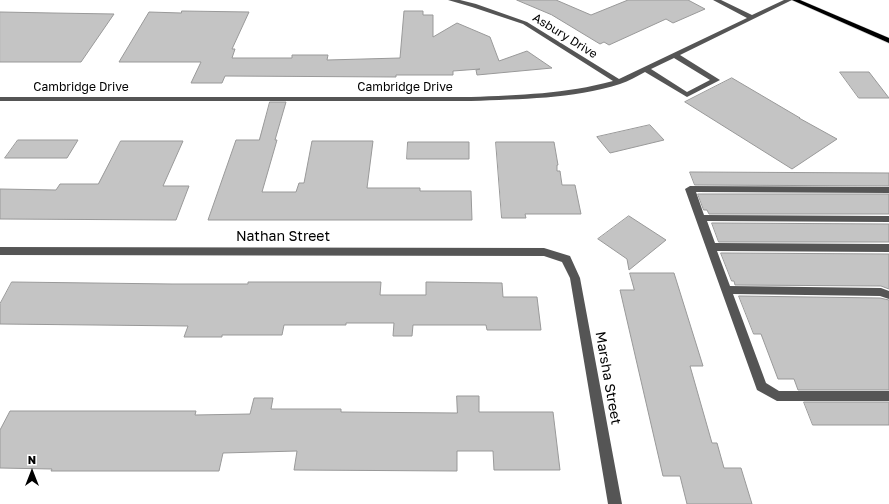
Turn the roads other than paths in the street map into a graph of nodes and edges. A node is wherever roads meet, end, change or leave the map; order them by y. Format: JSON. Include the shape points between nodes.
{"nodes":[{"id":1,"x":451,"y":0,"type":"edge"},
{"id":2,"x":716,"y":0,"type":"edge"},
{"id":3,"x":789,"y":0,"type":"edge"},
{"id":4,"x":795,"y":0,"type":"edge"},
{"id":5,"x":754,"y":18,"type":"junction"},
{"id":6,"x":889,"y":41,"type":"edge"},
{"id":7,"x":676,"y":56,"type":"junction"},
{"id":8,"x":647,"y":70,"type":"junction"},
{"id":9,"x":618,"y":82,"type":"junction"},
{"id":10,"x":0,"y":99,"type":"edge"},
{"id":11,"x":889,"y":190,"type":"edge"},
{"id":12,"x":701,"y":218,"type":"junction"},
{"id":13,"x":889,"y":219,"type":"edge"},
{"id":14,"x":711,"y":248,"type":"junction"},
{"id":15,"x":889,"y":248,"type":"edge"},
{"id":16,"x":0,"y":251,"type":"edge"},
{"id":17,"x":566,"y":259,"type":"joint"},
{"id":18,"x":726,"y":290,"type":"junction"},
{"id":19,"x":889,"y":294,"type":"edge"},
{"id":20,"x":889,"y":396,"type":"edge"},
{"id":21,"x":615,"y":504,"type":"edge"}],
"edges":[{"from":1,"to":9,"type":"street","name":"Asbury Drive","via":[[474,5],[525,23]]},
{"from":2,"to":5,"type":"street"},
{"from":3,"to":5,"type":"street","name":"Cambridge Drive"},
{"from":4,"to":6,"type":"main road"},
{"from":5,"to":7,"type":"street","name":"Cambridge Drive"},
{"from":7,"to":8,"type":"street","name":"Cambridge Drive"},
{"from":7,"to":8,"type":"street","via":[[716,80],[687,95]]},
{"from":8,"to":9,"type":"street","name":"Cambridge Drive"},
{"from":9,"to":10,"type":"street","name":"Cambridge Drive","via":[[568,94],[501,99]]},
{"from":11,"to":12,"type":"street","via":[[690,189]]},
{"from":12,"to":13,"type":"street"},
{"from":12,"to":14,"type":"street"},
{"from":14,"to":15,"type":"street"},
{"from":14,"to":18,"type":"street"},
{"from":16,"to":17,"type":"street","name":"Nathan Street","via":[[544,252]]},
{"from":17,"to":21,"type":"street","name":"Marsha Street","via":[[575,278]]},
{"from":18,"to":19,"type":"street"},
{"from":18,"to":20,"type":"street","via":[[761,386],[777,396]]}]}
